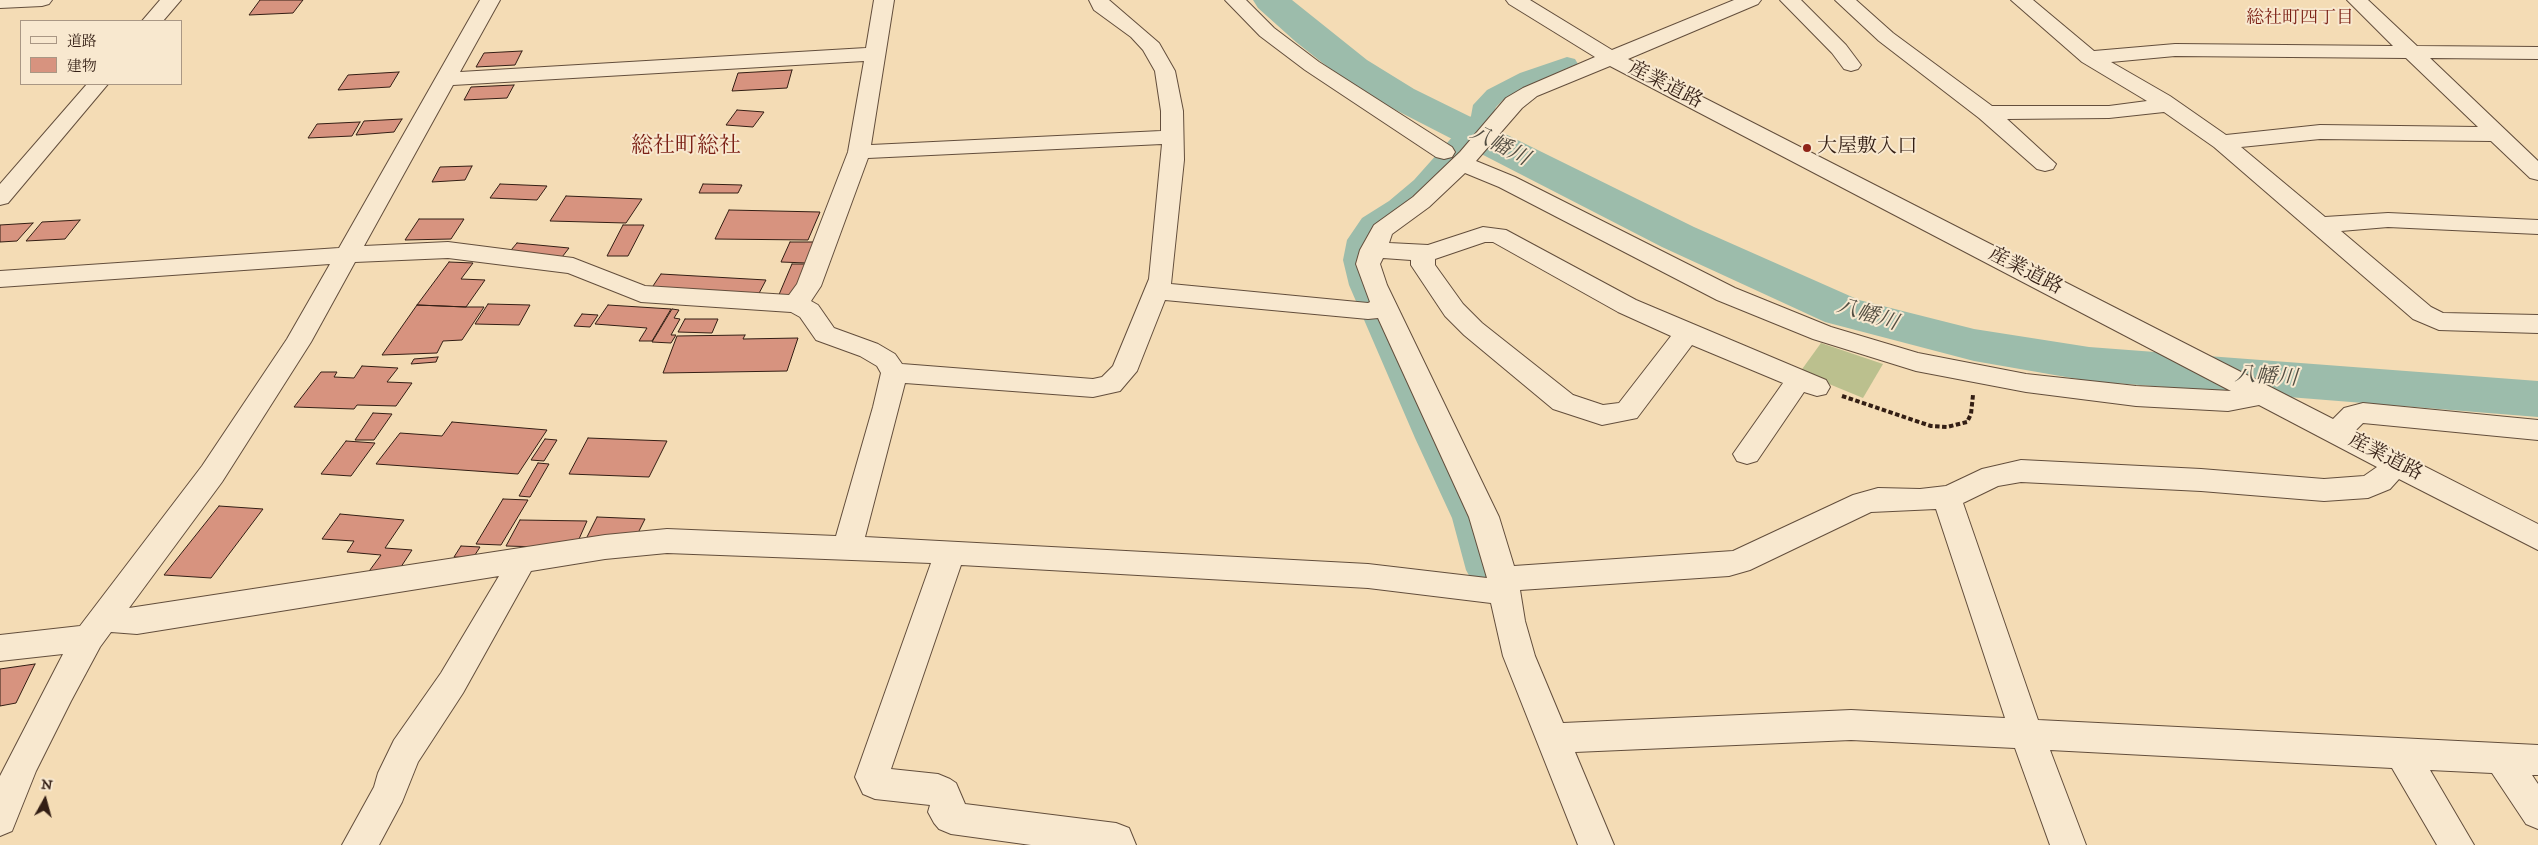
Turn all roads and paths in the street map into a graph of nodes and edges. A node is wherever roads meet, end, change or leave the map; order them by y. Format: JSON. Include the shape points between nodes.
{"nodes":[{"id":1,"x":42,"y":0,"type":"edge"},
{"id":2,"x":171,"y":0,"type":"edge"},
{"id":3,"x":490,"y":0,"type":"edge"},
{"id":4,"x":884,"y":0,"type":"edge"},
{"id":5,"x":1098,"y":0,"type":"edge"},
{"id":6,"x":1235,"y":0,"type":"edge"},
{"id":7,"x":1516,"y":0,"type":"edge"},
{"id":8,"x":1751,"y":0,"type":"edge"},
{"id":9,"x":1790,"y":0,"type":"edge"},
{"id":10,"x":1846,"y":0,"type":"edge"},
{"id":11,"x":2021,"y":0,"type":"edge"},
{"id":12,"x":2357,"y":0,"type":"edge"},
{"id":13,"x":0,"y":2,"type":"edge"},
{"id":14,"x":153,"y":20,"type":"edge"},
{"id":15,"x":2412,"y":52,"type":"junction"},
{"id":16,"x":876,"y":54,"type":"junction"},
{"id":17,"x":1609,"y":57,"type":"junction"},
{"id":18,"x":2533,"y":57,"type":"edge"},
{"id":19,"x":2089,"y":58,"type":"junction"},
{"id":20,"x":1851,"y":65,"type":"dead end"},
{"id":21,"x":445,"y":79,"type":"junction"},
{"id":22,"x":97,"y":85,"type":"edge"},
{"id":23,"x":2168,"y":105,"type":"junction"},
{"id":24,"x":1987,"y":113,"type":"junction"},
{"id":25,"x":2497,"y":134,"type":"junction"},
{"id":26,"x":1173,"y":137,"type":"junction"},
{"id":27,"x":2222,"y":142,"type":"junction"},
{"id":28,"x":859,"y":152,"type":"junction"},
{"id":29,"x":1458,"y":157,"type":"junction"},
{"id":30,"x":2045,"y":164,"type":"dead end"},
{"id":31,"x":2538,"y":173,"type":"edge"},
{"id":32,"x":0,"y":198,"type":"edge"},
{"id":33,"x":2319,"y":224,"type":"junction"},
{"id":34,"x":2538,"y":228,"type":"edge"},
{"id":35,"x":1372,"y":250,"type":"junction"},
{"id":36,"x":1423,"y":253,"type":"junction"},
{"id":37,"x":346,"y":255,"type":"junction"},
{"id":38,"x":0,"y":279,"type":"edge"},
{"id":39,"x":1158,"y":291,"type":"junction"},
{"id":40,"x":796,"y":304,"type":"junction"},
{"id":41,"x":1386,"y":308,"type":"junction"},
{"id":42,"x":2538,"y":324,"type":"edge"},
{"id":43,"x":1687,"y":333,"type":"junction"},
{"id":44,"x":1976,"y":372,"type":"junction"},
{"id":45,"x":894,"y":373,"type":"junction"},
{"id":46,"x":1808,"y":384,"type":"junction"},
{"id":47,"x":2262,"y":395,"type":"junction"},
{"id":48,"x":2538,"y":430,"type":"edge"},
{"id":49,"x":2336,"y":433,"type":"junction"},
{"id":50,"x":1746,"y":454,"type":"dead end"},
{"id":51,"x":2394,"y":463,"type":"junction"},
{"id":52,"x":1944,"y":498,"type":"junction"},
{"id":53,"x":2538,"y":538,"type":"edge"},
{"id":54,"x":847,"y":548,"type":"junction"},
{"id":55,"x":950,"y":552,"type":"junction"},
{"id":56,"x":516,"y":561,"type":"junction"},
{"id":57,"x":1503,"y":585,"type":"junction"},
{"id":58,"x":96,"y":628,"type":"junction"},
{"id":59,"x":0,"y":648,"type":"edge"},
{"id":60,"x":2026,"y":732,"type":"junction"},
{"id":61,"x":1551,"y":738,"type":"junction"},
{"id":62,"x":2401,"y":752,"type":"junction"},
{"id":63,"x":2501,"y":758,"type":"junction"},
{"id":64,"x":2538,"y":760,"type":"edge"},
{"id":65,"x":2538,"y":813,"type":"edge"},
{"id":66,"x":0,"y":820,"type":"edge"},
{"id":67,"x":360,"y":845,"type":"edge"},
{"id":68,"x":1118,"y":845,"type":"edge"},
{"id":69,"x":1596,"y":845,"type":"edge"},
{"id":70,"x":2068,"y":845,"type":"edge"},
{"id":71,"x":2456,"y":845,"type":"edge"}],
"edges":[{"from":1,"to":13,"type":"street"},
{"from":2,"to":14,"type":"street"},
{"from":3,"to":21,"type":"street"},
{"from":4,"to":16,"type":"street"},
{"from":5,"to":26,"type":"street","via":[[1148,40],[1161,62],[1169,88]]},
{"from":6,"to":29,"type":"street","via":[[1267,32],[1312,66]]},
{"from":7,"to":17,"type":"street","name":"産業道路"},
{"from":8,"to":17,"type":"street"},
{"from":9,"to":20,"type":"street","via":[[1840,49]]},
{"from":10,"to":24,"type":"street","via":[[1893,42]]},
{"from":11,"to":19,"type":"street"},
{"from":12,"to":15,"type":"street"},
{"from":15,"to":18,"type":"street"},
{"from":15,"to":19,"type":"street","via":[[2165,50]]},
{"from":15,"to":25,"type":"street"},
{"from":16,"to":21,"type":"street"},
{"from":16,"to":28,"type":"street"},
{"from":17,"to":29,"type":"street","via":[[1530,92],[1514,103],[1495,126]]},
{"from":17,"to":47,"type":"street","name":"産業道路"},
{"from":19,"to":23,"type":"street"},
{"from":21,"to":37,"type":"street"},
{"from":22,"to":32,"type":"street"},
{"from":23,"to":24,"type":"street","via":[[2109,112]]},
{"from":23,"to":27,"type":"street"},
{"from":24,"to":30,"type":"street"},
{"from":25,"to":27,"type":"street","via":[[2320,132]]},
{"from":25,"to":31,"type":"street"},
{"from":26,"to":28,"type":"street"},
{"from":26,"to":39,"type":"street","via":[[1164,259]]},
{"from":27,"to":33,"type":"street"},
{"from":28,"to":40,"type":"street","via":[[809,286]]},
{"from":29,"to":35,"type":"street","via":[[1421,202],[1382,230]]},
{"from":29,"to":44,"type":"street","via":[[1726,294],[1787,320],[1916,362]]},
{"from":33,"to":34,"type":"street","via":[[2388,220]]},
{"from":33,"to":42,"type":"street","via":[[2422,313],[2439,321]]},
{"from":35,"to":36,"type":"street"},
{"from":35,"to":41,"type":"street","via":[[1368,264]]},
{"from":36,"to":43,"type":"street","via":[[1483,234],[1505,237],[1627,306]]},
{"from":36,"to":43,"type":"street","via":[[1423,266],[1454,310],[1473,329],[1564,402],[1602,415],[1627,411]]},
{"from":37,"to":38,"type":"street"},
{"from":37,"to":40,"type":"street","via":[[468,251],[573,266],[641,294]]},
{"from":37,"to":58,"type":"street","via":[[298,342],[243,429]]},
{"from":39,"to":41,"type":"street","via":[[1368,311]]},
{"from":39,"to":45,"type":"street","via":[[1124,371],[1111,384],[1093,388]]},
{"from":40,"to":45,"type":"street","via":[[809,312],[825,334],[869,350],[886,360]]},
{"from":41,"to":57,"type":"street","via":[[1484,517]]},
{"from":43,"to":46,"type":"street"},
{"from":44,"to":46,"type":"path","via":[[1971,414],[1967,422],[1958,426],[1931,426]]},
{"from":44,"to":47,"type":"street","via":[[2136,396],[2228,401]]},
{"from":45,"to":54,"type":"street"},
{"from":46,"to":50,"type":"street"},
{"from":47,"to":49,"type":"street","name":"産業道路"},
{"from":48,"to":49,"type":"street","via":[[2363,413],[2354,415]]},
{"from":49,"to":51,"type":"street","name":"産業道路"},
{"from":51,"to":52,"type":"street","via":[[2380,481],[2360,487],[2307,489],[2231,481],[2032,470],[1992,477]]},
{"from":51,"to":53,"type":"street","name":"産業道路"},
{"from":52,"to":57,"type":"street","via":[[1878,499],[1863,503],[1729,564]]},
{"from":52,"to":60,"type":"street","via":[[1950,506]]},
{"from":54,"to":55,"type":"street"},
{"from":54,"to":56,"type":"street","via":[[667,541]]},
{"from":55,"to":57,"type":"street"},
{"from":55,"to":68,"type":"street","via":[[874,767],[872,777],[875,783],[938,790],[948,801],[946,812],[951,818],[1116,840]]},
{"from":56,"to":58,"type":"street"},
{"from":56,"to":67,"type":"street","via":[[516,573],[452,683],[406,751],[390,791]]},
{"from":57,"to":61,"type":"street","via":[[1519,656]]},
{"from":58,"to":59,"type":"street","via":[[64,639]]},
{"from":58,"to":66,"type":"street","via":[[58,691],[20,769]]},
{"from":60,"to":61,"type":"street","via":[[1851,725]]},
{"from":60,"to":62,"type":"street"},
{"from":60,"to":70,"type":"street"},
{"from":61,"to":69,"type":"street"},
{"from":62,"to":63,"type":"street"},
{"from":62,"to":71,"type":"street"},
{"from":63,"to":64,"type":"street"},
{"from":63,"to":65,"type":"street"}]}
